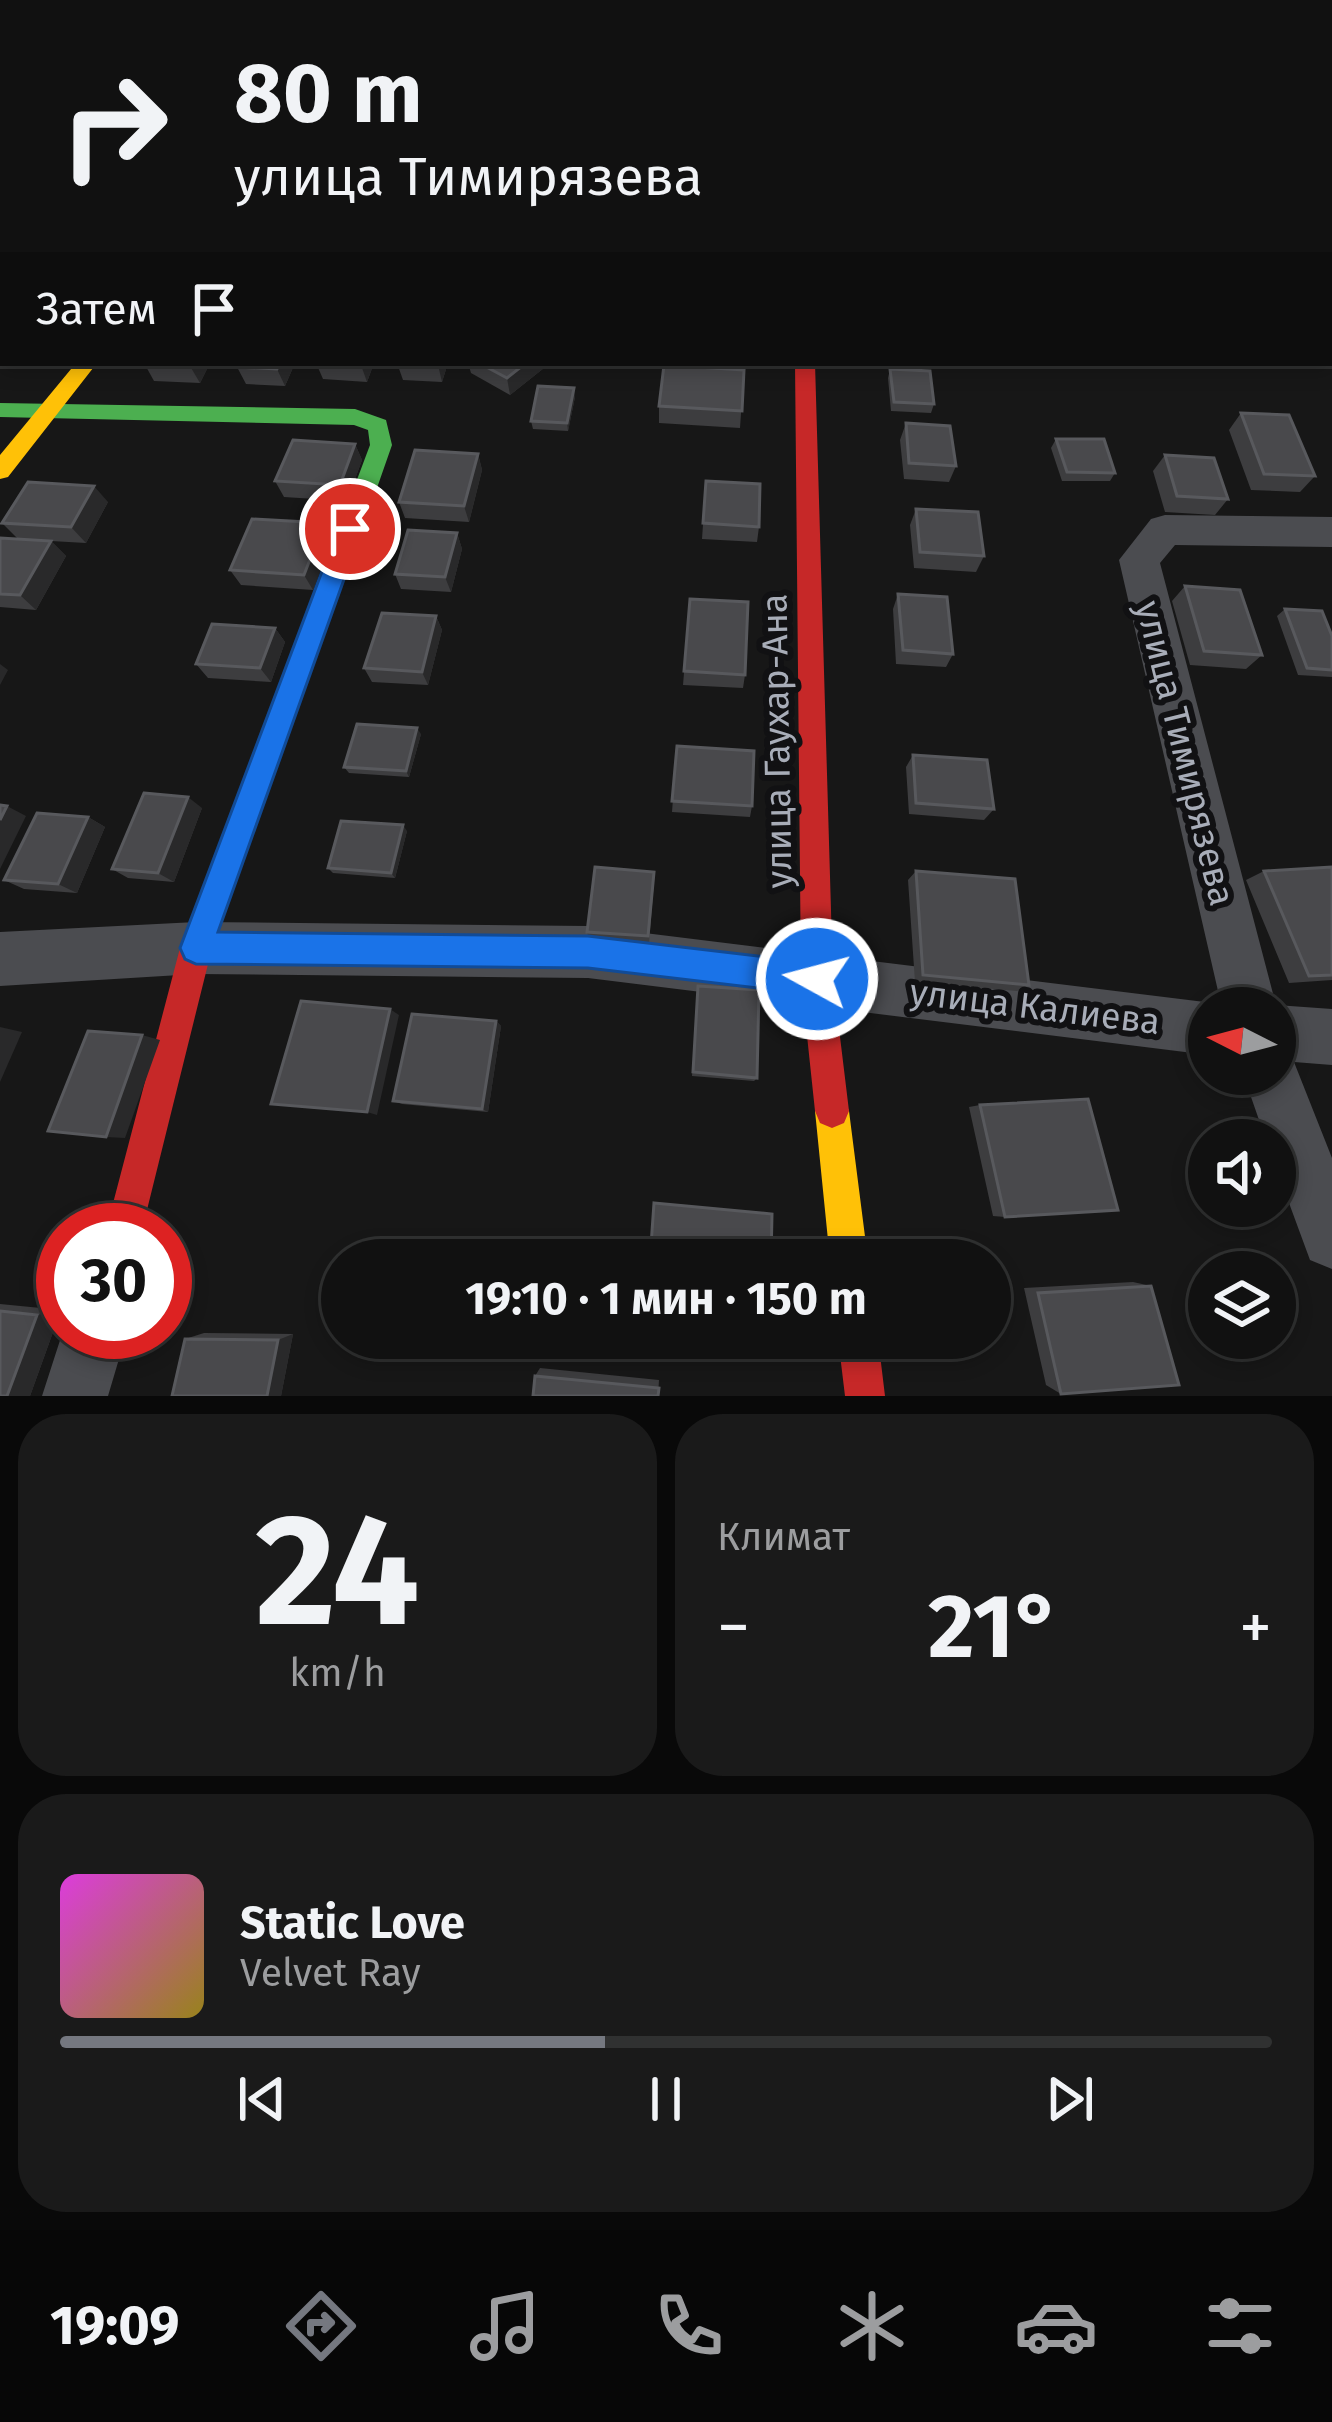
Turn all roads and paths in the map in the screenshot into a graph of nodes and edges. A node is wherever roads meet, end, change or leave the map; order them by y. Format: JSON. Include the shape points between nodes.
{"nodes":[{"id":1,"x":85,"y":366,"type":"edge"},
{"id":2,"x":805,"y":366,"type":"edge"},
{"id":3,"x":0,"y":410,"type":"edge"},
{"id":4,"x":52,"y":411,"type":"junction"},
{"id":5,"x":0,"y":471,"type":"edge"},
{"id":6,"x":1332,"y":532,"type":"edge"},
{"id":7,"x":196,"y":948,"type":"junction"},
{"id":8,"x":0,"y":959,"type":"edge"},
{"id":9,"x":817,"y":979,"type":"junction"},
{"id":10,"x":1244,"y":987,"type":"edge"},
{"id":11,"x":1188,"y":1024,"type":"edge"},
{"id":12,"x":1296,"y":1035,"type":"edge"},
{"id":13,"x":1332,"y":1036,"type":"edge"},
{"id":14,"x":1279,"y":1095,"type":"edge"},
{"id":15,"x":131,"y":1203,"type":"edge"},
{"id":16,"x":1332,"y":1238,"type":"edge"},
{"id":17,"x":847,"y":1239,"type":"edge"},
{"id":18,"x":87,"y":1359,"type":"edge"},
{"id":19,"x":861,"y":1359,"type":"edge"},
{"id":20,"x":75,"y":1396,"type":"edge"},
{"id":21,"x":865,"y":1396,"type":"edge"}],
"edges":[{"from":1,"to":4,"type":"street"},
{"from":2,"to":9,"type":"street","name":"улица Гаухар-Ана"},
{"from":3,"to":4,"type":"street"},
{"from":4,"to":5,"type":"street"},
{"from":4,"to":7,"type":"street","via":[[355,417],[377,425],[381,445]]},
{"from":6,"to":10,"type":"street","name":"улица Тимирязева","via":[[1165,530],[1139,560]]},
{"from":7,"to":8,"type":"street","name":"улица Калиева"},
{"from":7,"to":9,"type":"street","name":"улица Калиева","via":[[588,952]]},
{"from":7,"to":15,"type":"street"},
{"from":9,"to":11,"type":"street","name":"улица Калиева"},
{"from":9,"to":17,"type":"street","name":"улица Гаухар-Ана"},
{"from":12,"to":13,"type":"street"},
{"from":14,"to":16,"type":"street"},
{"from":18,"to":20,"type":"street"},
{"from":19,"to":21,"type":"street"}]}
